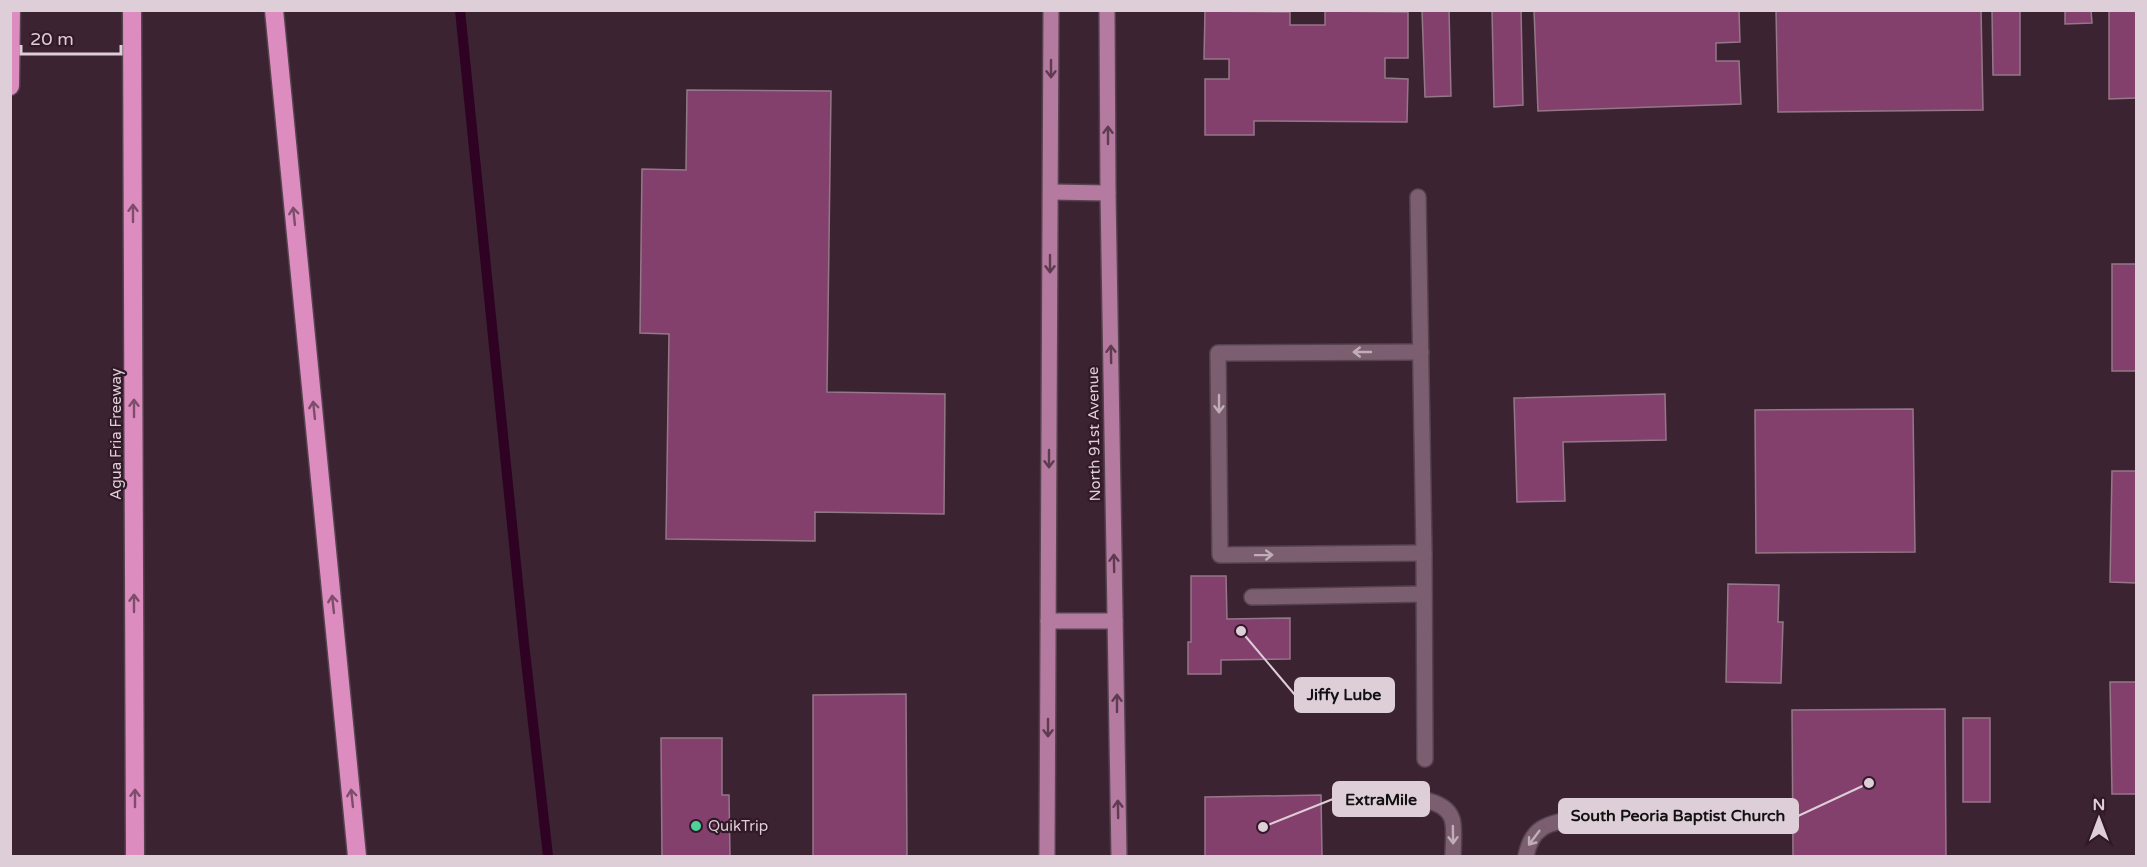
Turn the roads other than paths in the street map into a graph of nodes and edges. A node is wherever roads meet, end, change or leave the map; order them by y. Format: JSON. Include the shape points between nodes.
{"nodes":[{"id":1,"x":11,"y":10,"type":"edge"},
{"id":2,"x":132,"y":10,"type":"edge"},
{"id":3,"x":273,"y":10,"type":"edge"},
{"id":4,"x":1051,"y":10,"type":"edge"},
{"id":5,"x":1107,"y":10,"type":"edge"},
{"id":6,"x":10,"y":86,"type":"edge"},
{"id":7,"x":1051,"y":192,"type":"junction"},
{"id":8,"x":1108,"y":194,"type":"junction"},
{"id":9,"x":1418,"y":197,"type":"dead end"},
{"id":10,"x":1421,"y":352,"type":"junction"},
{"id":11,"x":1424,"y":553,"type":"junction"},
{"id":12,"x":1424,"y":594,"type":"junction"},
{"id":13,"x":1252,"y":597,"type":"dead end"},
{"id":14,"x":1048,"y":621,"type":"junction"},
{"id":15,"x":1115,"y":621,"type":"junction"},
{"id":16,"x":1425,"y":759,"type":"dead end"},
{"id":17,"x":1375,"y":798,"type":"dead end"},
{"id":18,"x":1670,"y":819,"type":"dead end"},
{"id":19,"x":135,"y":856,"type":"edge"},
{"id":20,"x":357,"y":856,"type":"edge"},
{"id":21,"x":1047,"y":856,"type":"edge"},
{"id":22,"x":1119,"y":856,"type":"edge"},
{"id":23,"x":1453,"y":856,"type":"edge"},
{"id":24,"x":1526,"y":856,"type":"edge"}],
"edges":[{"from":1,"to":6,"type":"highway"},
{"from":19,"to":2,"type":"highway","name":"Agua Fria Freeway","one_way":true},
{"from":20,"to":3,"type":"highway","one_way":true},
{"from":4,"to":7,"type":"main road","one_way":true},
{"from":8,"to":5,"type":"main road","name":"North 91st Avenue","one_way":true},
{"from":7,"to":8,"type":"main road"},
{"from":7,"to":14,"type":"main road","one_way":true},
{"from":15,"to":8,"type":"main road","name":"North 91st Avenue","one_way":true},
{"from":9,"to":10,"type":"lane"},
{"from":10,"to":11,"type":"lane"},
{"from":10,"to":11,"type":"lane","one_way":true,"via":[[1218,353],[1220,555]]},
{"from":11,"to":12,"type":"lane"},
{"from":12,"to":13,"type":"lane"},
{"from":12,"to":16,"type":"lane"},
{"from":14,"to":15,"type":"main road"},
{"from":14,"to":21,"type":"main road","one_way":true},
{"from":22,"to":15,"type":"main road","name":"North 91st Avenue","one_way":true},
{"from":17,"to":23,"type":"lane","one_way":true,"via":[[1419,799],[1442,805],[1452,819]]},
{"from":18,"to":24,"type":"lane","one_way":true,"via":[[1568,819],[1542,829],[1528,844]]}]}
